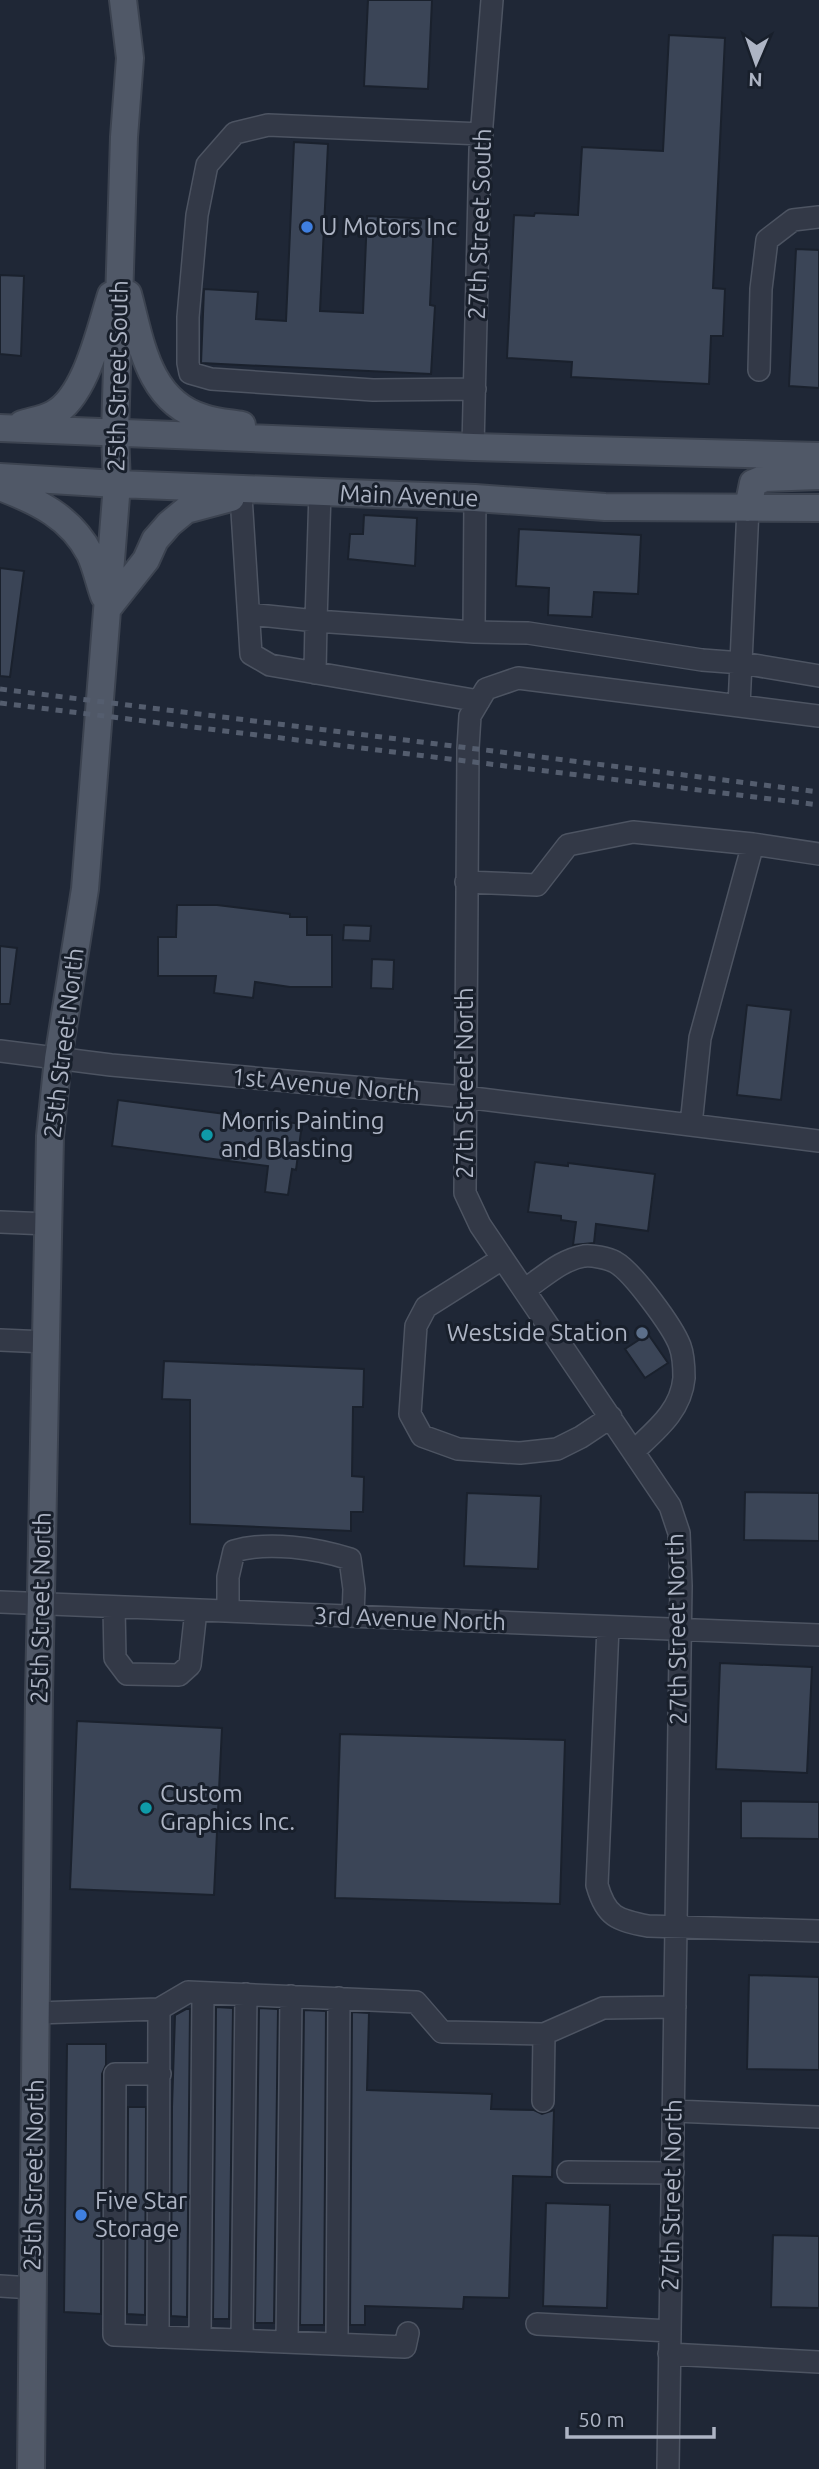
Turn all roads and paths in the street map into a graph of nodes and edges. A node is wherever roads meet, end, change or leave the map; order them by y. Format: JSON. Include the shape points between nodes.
{"nodes":[{"id":1,"x":122,"y":0,"type":"edge"},
{"id":2,"x":492,"y":0,"type":"edge"},
{"id":3,"x":482,"y":134,"type":"junction"},
{"id":4,"x":819,"y":216,"type":"edge"},
{"id":5,"x":121,"y":267,"type":"junction"},
{"id":6,"x":759,"y":370,"type":"dead end"},
{"id":7,"x":475,"y":389,"type":"junction"},
{"id":8,"x":4,"y":428,"type":"edge"},
{"id":9,"x":115,"y":434,"type":"junction"},
{"id":10,"x":351,"y":443,"type":"junction"},
{"id":11,"x":473,"y":447,"type":"junction"},
{"id":12,"x":819,"y":456,"type":"edge"},
{"id":13,"x":819,"y":476,"type":"edge"},
{"id":14,"x":0,"y":477,"type":"edge"},
{"id":15,"x":117,"y":485,"type":"junction"},
{"id":16,"x":0,"y":487,"type":"edge"},
{"id":17,"x":274,"y":491,"type":"junction"},
{"id":18,"x":320,"y":492,"type":"junction"},
{"id":19,"x":241,"y":496,"type":"junction"},
{"id":20,"x":474,"y":498,"type":"junction"},
{"id":21,"x":748,"y":508,"type":"junction"},
{"id":22,"x":819,"y":508,"type":"edge"},
{"id":23,"x":108,"y":607,"type":"junction"},
{"id":24,"x":248,"y":614,"type":"junction"},
{"id":25,"x":316,"y":621,"type":"junction"},
{"id":26,"x":474,"y":632,"type":"junction"},
{"id":27,"x":741,"y":663,"type":"junction"},
{"id":28,"x":315,"y":673,"type":"junction"},
{"id":29,"x":819,"y":676,"type":"edge"},
{"id":30,"x":479,"y":701,"type":"junction"},
{"id":31,"x":739,"y":706,"type":"junction"},
{"id":32,"x":819,"y":716,"type":"edge"},
{"id":33,"x":97,"y":751,"type":"joint"},
{"id":34,"x":753,"y":844,"type":"junction"},
{"id":35,"x":819,"y":854,"type":"edge"},
{"id":36,"x":466,"y":882,"type":"junction"},
{"id":37,"x":0,"y":1051,"type":"edge"},
{"id":38,"x":58,"y":1059,"type":"junction"},
{"id":39,"x":465,"y":1097,"type":"junction"},
{"id":40,"x":691,"y":1125,"type":"junction"},
{"id":41,"x":819,"y":1141,"type":"edge"},
{"id":42,"x":0,"y":1222,"type":"edge"},
{"id":43,"x":48,"y":1224,"type":"junction"},
{"id":44,"x":502,"y":1258,"type":"junction"},
{"id":45,"x":524,"y":1290,"type":"junction"},
{"id":46,"x":0,"y":1340,"type":"edge"},
{"id":47,"x":46,"y":1342,"type":"junction"},
{"id":48,"x":611,"y":1418,"type":"junction"},
{"id":49,"x":634,"y":1451,"type":"junction"},
{"id":50,"x":0,"y":1602,"type":"edge"},
{"id":51,"x":41,"y":1604,"type":"junction"},
{"id":52,"x":114,"y":1607,"type":"junction"},
{"id":53,"x":196,"y":1610,"type":"junction"},
{"id":54,"x":228,"y":1611,"type":"junction"},
{"id":55,"x":353,"y":1616,"type":"junction"},
{"id":56,"x":608,"y":1627,"type":"junction"},
{"id":57,"x":681,"y":1629,"type":"junction"},
{"id":58,"x":819,"y":1635,"type":"edge"},
{"id":59,"x":676,"y":1928,"type":"junction"},
{"id":60,"x":819,"y":1931,"type":"edge"},
{"id":61,"x":203,"y":1993,"type":"junction"},
{"id":62,"x":246,"y":1994,"type":"junction"},
{"id":63,"x":291,"y":1996,"type":"junction"},
{"id":64,"x":339,"y":1998,"type":"junction"},
{"id":65,"x":675,"y":2007,"type":"junction"},
{"id":66,"x":159,"y":2009,"type":"junction"},
{"id":67,"x":36,"y":2013,"type":"junction"},
{"id":68,"x":544,"y":2034,"type":"junction"},
{"id":69,"x":160,"y":2074,"type":"junction"},
{"id":70,"x":543,"y":2101,"type":"dead end"},
{"id":71,"x":674,"y":2111,"type":"junction"},
{"id":72,"x":819,"y":2117,"type":"edge"},
{"id":73,"x":568,"y":2172,"type":"dead end"},
{"id":74,"x":673,"y":2173,"type":"junction"},
{"id":75,"x":0,"y":2287,"type":"edge"},
{"id":76,"x":33,"y":2288,"type":"junction"},
{"id":77,"x":537,"y":2324,"type":"dead end"},
{"id":78,"x":670,"y":2330,"type":"junction"},
{"id":79,"x":408,"y":2333,"type":"dead end"},
{"id":80,"x":158,"y":2337,"type":"junction"},
{"id":81,"x":200,"y":2338,"type":"junction"},
{"id":82,"x":242,"y":2340,"type":"junction"},
{"id":83,"x":287,"y":2342,"type":"junction"},
{"id":84,"x":337,"y":2344,"type":"junction"},
{"id":85,"x":669,"y":2354,"type":"junction"},
{"id":86,"x":819,"y":2361,"type":"edge"},
{"id":87,"x":31,"y":2469,"type":"edge"},
{"id":88,"x":668,"y":2469,"type":"edge"}],
"edges":[{"from":1,"to":5,"type":"main road","name":"25th Street South","via":[[130,58]]},
{"from":2,"to":3,"type":"street","name":"27th Street South"},
{"from":3,"to":7,"type":"street","name":"27th Street South"},
{"from":3,"to":7,"type":"street","via":[[268,125],[235,133],[207,165],[197,215],[188,317],[188,363],[195,375],[373,390]]},
{"from":4,"to":6,"type":"street","via":[[793,220],[767,240]]},
{"from":5,"to":8,"type":"main road","via":[[90,360],[69,400],[54,414]]},
{"from":5,"to":9,"type":"main road","name":"25th Street South"},
{"from":5,"to":10,"type":"main road","via":[[148,365],[172,402],[203,418]]},
{"from":7,"to":11,"type":"street","name":"27th Street South"},
{"from":8,"to":9,"type":"main road","name":"Main Avenue"},
{"from":9,"to":10,"type":"main road","name":"Main Avenue"},
{"from":9,"to":15,"type":"main road","name":"25th Street South"},
{"from":10,"to":11,"type":"main road","name":"Main Avenue"},
{"from":11,"to":12,"type":"main road","name":"Main Avenue"},
{"from":13,"to":21,"type":"main road","via":[[765,478],[753,484]]},
{"from":14,"to":15,"type":"main road","name":"Main Avenue"},
{"from":15,"to":17,"type":"main road","name":"Main Avenue"},
{"from":15,"to":23,"type":"main road","name":"25th Street South"},
{"from":16,"to":23,"type":"main road","via":[[64,519],[90,554]]},
{"from":17,"to":18,"type":"main road","name":"Main Avenue"},
{"from":17,"to":19,"type":"main road"},
{"from":18,"to":20,"type":"main road","name":"Main Avenue"},
{"from":18,"to":25,"type":"street"},
{"from":19,"to":23,"type":"main road","via":[[186,510],[155,540],[146,560]]},
{"from":19,"to":24,"type":"street"},
{"from":20,"to":21,"type":"main road","name":"Main Avenue","via":[[605,507]]},
{"from":20,"to":26,"type":"street"},
{"from":21,"to":22,"type":"main road","name":"Main Avenue"},
{"from":21,"to":27,"type":"street"},
{"from":23,"to":33,"type":"main road","name":"25th Street South"},
{"from":24,"to":25,"type":"street"},
{"from":24,"to":28,"type":"street","via":[[251,654],[270,665]]},
{"from":25,"to":26,"type":"street"},
{"from":25,"to":28,"type":"street"},
{"from":26,"to":27,"type":"street","via":[[528,633]]},
{"from":27,"to":29,"type":"street"},
{"from":27,"to":31,"type":"street"},
{"from":28,"to":30,"type":"street"},
{"from":30,"to":31,"type":"street","via":[[486,689],[518,678]]},
{"from":30,"to":36,"type":"street","name":"27th Street North","via":[[470,727]]},
{"from":31,"to":32,"type":"street"},
{"from":33,"to":38,"type":"main road","name":"25th Street North","via":[[85,889]]},
{"from":34,"to":35,"type":"street"},
{"from":34,"to":36,"type":"street","via":[[633,832],[568,845],[537,884]]},
{"from":34,"to":40,"type":"street","via":[[700,1038]]},
{"from":36,"to":39,"type":"street","name":"27th Street North"},
{"from":37,"to":38,"type":"street","name":"1st Avenue North"},
{"from":38,"to":39,"type":"street","name":"1st Avenue North"},
{"from":38,"to":43,"type":"main road","name":"25th Street North"},
{"from":39,"to":40,"type":"street","name":"1st Avenue North"},
{"from":39,"to":44,"type":"street","name":"27th Street North","via":[[465,1193]]},
{"from":40,"to":41,"type":"street","name":"1st Avenue North"},
{"from":42,"to":43,"type":"street"},
{"from":43,"to":47,"type":"main road","name":"25th Street North"},
{"from":44,"to":45,"type":"street","name":"27th Street North"},
{"from":44,"to":48,"type":"street","via":[[426,1307],[416,1326],[410,1414],[422,1436],[458,1449],[520,1453],[557,1449]]},
{"from":45,"to":48,"type":"street","name":"27th Street North"},
{"from":45,"to":49,"type":"street","via":[[562,1262],[587,1255],[615,1262],[657,1309],[680,1346],[684,1376],[680,1398],[669,1417]]},
{"from":46,"to":47,"type":"street"},
{"from":47,"to":51,"type":"main road","name":"25th Street North"},
{"from":48,"to":49,"type":"street","name":"27th Street North"},
{"from":49,"to":57,"type":"street","name":"27th Street North","via":[[670,1506],[679,1533]]},
{"from":50,"to":51,"type":"street","name":"3rd Avenue North"},
{"from":51,"to":52,"type":"street","name":"3rd Avenue North"},
{"from":51,"to":67,"type":"main road","name":"25th Street North"},
{"from":52,"to":53,"type":"street","name":"3rd Avenue North"},
{"from":52,"to":53,"type":"street","via":[[115,1658],[127,1674],[179,1675],[190,1665]]},
{"from":53,"to":54,"type":"street","name":"3rd Avenue North"},
{"from":54,"to":55,"type":"street","name":"3rd Avenue North"},
{"from":54,"to":55,"type":"street","via":[[234,1551],[251,1546],[324,1550],[350,1559]]},
{"from":55,"to":56,"type":"street","name":"3rd Avenue North"},
{"from":56,"to":57,"type":"street","name":"3rd Avenue North"},
{"from":56,"to":59,"type":"street","via":[[597,1885],[602,1904],[615,1916],[627,1922]]},
{"from":57,"to":58,"type":"street","name":"3rd Avenue North"},
{"from":57,"to":59,"type":"street","name":"27th Street North"},
{"from":59,"to":60,"type":"street"},
{"from":59,"to":65,"type":"street","name":"27th Street North"},
{"from":61,"to":62,"type":"street"},
{"from":61,"to":66,"type":"street","via":[[188,1992]]},
{"from":61,"to":81,"type":"street"},
{"from":62,"to":63,"type":"street"},
{"from":62,"to":82,"type":"street"},
{"from":63,"to":64,"type":"street"},
{"from":63,"to":83,"type":"street"},
{"from":64,"to":68,"type":"street","via":[[416,2002],[442,2032]]},
{"from":64,"to":84,"type":"street"},
{"from":65,"to":68,"type":"street","via":[[603,2008]]},
{"from":65,"to":71,"type":"street","name":"27th Street North"},
{"from":66,"to":67,"type":"street"},
{"from":66,"to":69,"type":"street"},
{"from":67,"to":76,"type":"main road","name":"25th Street North"},
{"from":68,"to":70,"type":"street"},
{"from":69,"to":80,"type":"street"},
{"from":69,"to":80,"type":"street","via":[[115,2074],[114,2335]]},
{"from":71,"to":72,"type":"street"},
{"from":71,"to":74,"type":"street","name":"27th Street North"},
{"from":73,"to":74,"type":"street"},
{"from":74,"to":78,"type":"street","name":"27th Street North"},
{"from":75,"to":76,"type":"street"},
{"from":76,"to":87,"type":"main road","name":"25th Street North"},
{"from":77,"to":78,"type":"street"},
{"from":78,"to":85,"type":"street","name":"27th Street North"},
{"from":79,"to":84,"type":"street","via":[[405,2347]]},
{"from":80,"to":81,"type":"street"},
{"from":81,"to":82,"type":"street"},
{"from":82,"to":83,"type":"street"},
{"from":83,"to":84,"type":"street"},
{"from":85,"to":86,"type":"street"},
{"from":85,"to":88,"type":"street","name":"27th Street North"}]}
